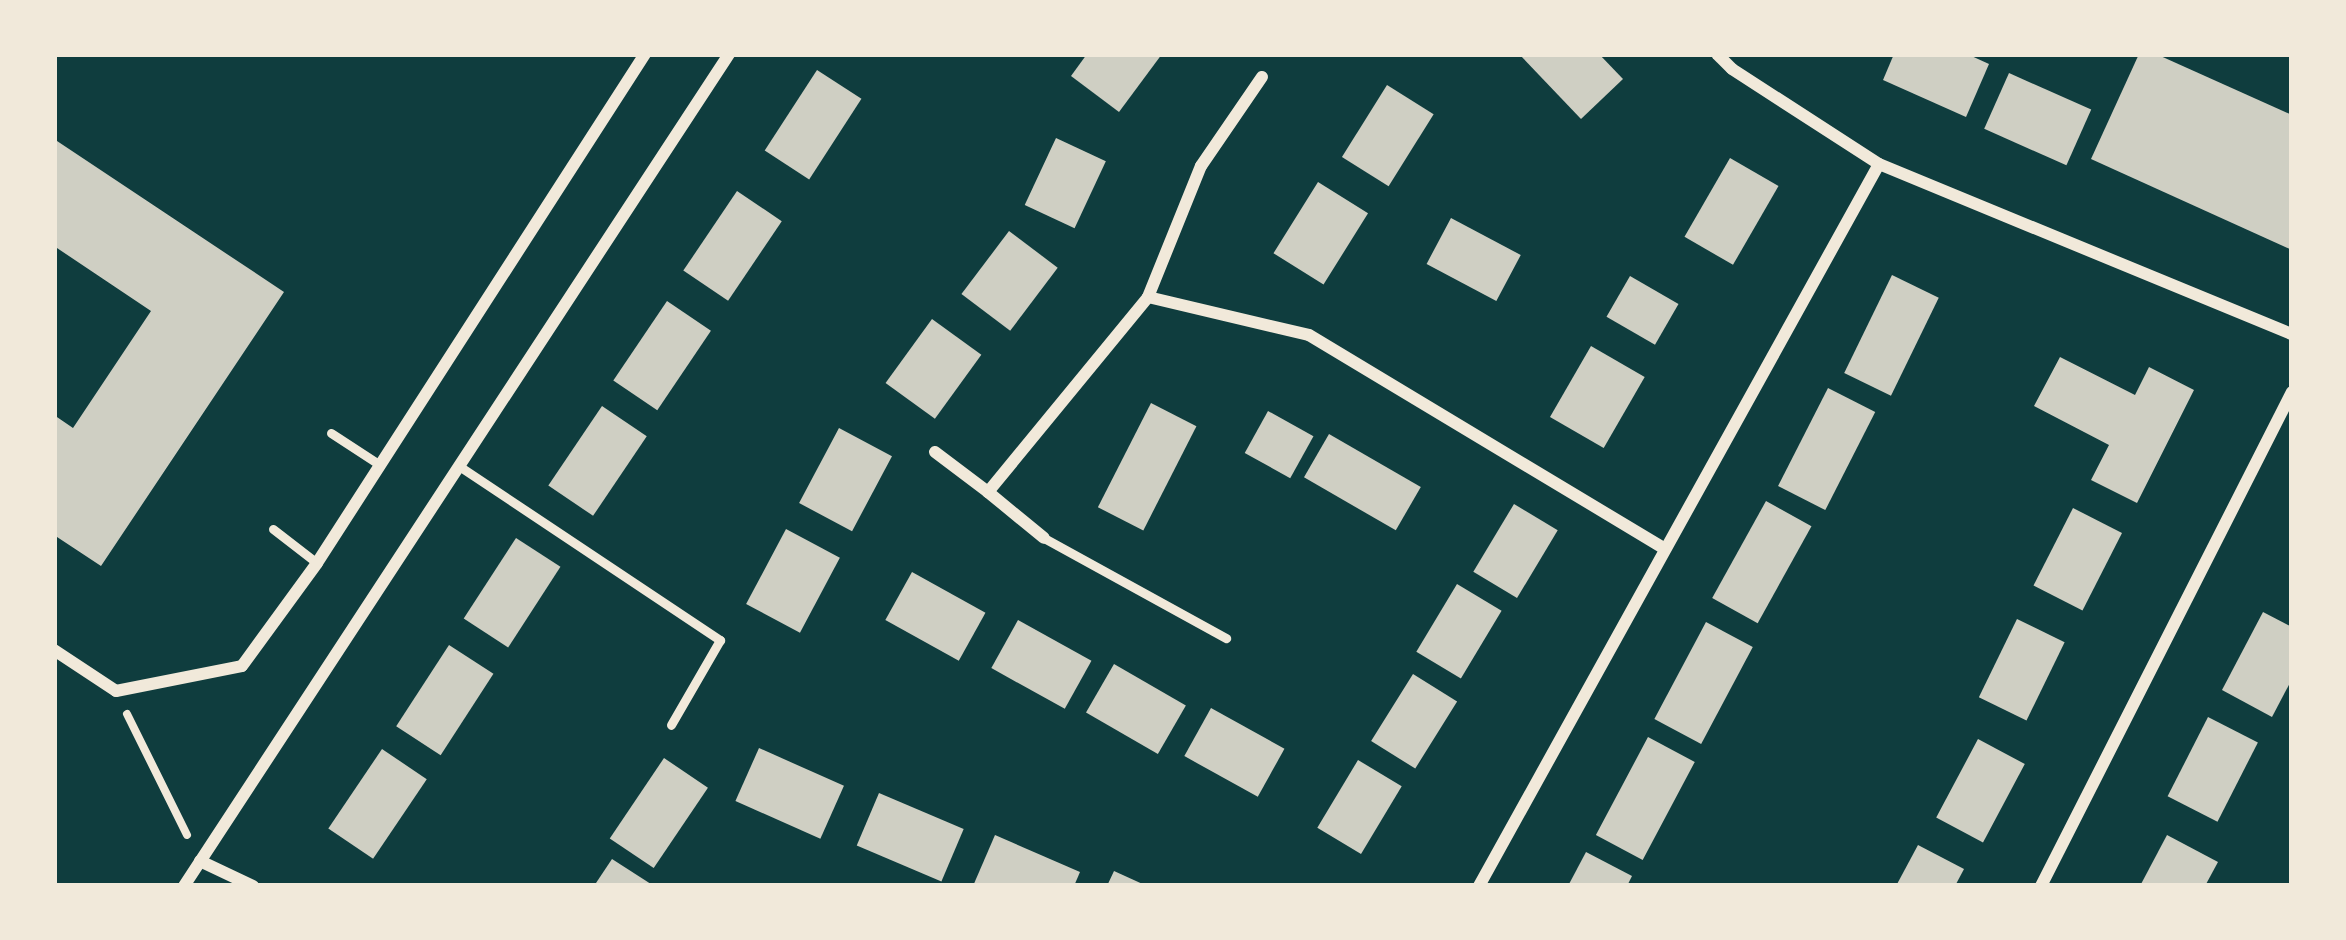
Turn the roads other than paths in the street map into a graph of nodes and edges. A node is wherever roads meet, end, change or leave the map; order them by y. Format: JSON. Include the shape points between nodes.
{"nodes":[{"id":1,"x":645,"y":54,"type":"edge"},
{"id":2,"x":729,"y":54,"type":"edge"},
{"id":3,"x":1718,"y":54,"type":"edge"},
{"id":4,"x":1262,"y":77,"type":"dead end"},
{"id":5,"x":1879,"y":164,"type":"junction"},
{"id":6,"x":1148,"y":297,"type":"junction"},
{"id":7,"x":2292,"y":334,"type":"edge"},
{"id":8,"x":2292,"y":392,"type":"edge"},
{"id":9,"x":331,"y":433,"type":"dead end"},
{"id":10,"x":934,"y":452,"type":"dead end"},
{"id":11,"x":380,"y":465,"type":"junction"},
{"id":12,"x":459,"y":466,"type":"junction"},
{"id":13,"x":988,"y":492,"type":"junction"},
{"id":14,"x":273,"y":529,"type":"dead end"},
{"id":15,"x":1044,"y":538,"type":"joint"},
{"id":16,"x":1666,"y":549,"type":"junction"},
{"id":17,"x":317,"y":563,"type":"junction"},
{"id":18,"x":1226,"y":638,"type":"dead end"},
{"id":19,"x":54,"y":650,"type":"edge"},
{"id":20,"x":670,"y":725,"type":"dead end"},
{"id":21,"x":200,"y":861,"type":"junction"},
{"id":22,"x":184,"y":886,"type":"edge"},
{"id":23,"x":253,"y":886,"type":"edge"},
{"id":24,"x":1479,"y":886,"type":"edge"},
{"id":25,"x":2042,"y":886,"type":"edge"}],
"edges":[{"from":1,"to":11,"type":"street"},
{"from":2,"to":12,"type":"street"},
{"from":3,"to":5,"type":"street"},
{"from":4,"to":6,"type":"street","via":[[1201,166]]},
{"from":5,"to":7,"type":"street"},
{"from":5,"to":16,"type":"street"},
{"from":6,"to":13,"type":"street"},
{"from":6,"to":16,"type":"street","via":[[1309,335]]},
{"from":8,"to":25,"type":"street"},
{"from":9,"to":11,"type":"lane"},
{"from":10,"to":13,"type":"street"},
{"from":11,"to":17,"type":"street"},
{"from":12,"to":20,"type":"lane","via":[[720,640]]},
{"from":12,"to":21,"type":"street"},
{"from":13,"to":15,"type":"street"},
{"from":14,"to":17,"type":"lane"},
{"from":15,"to":18,"type":"lane"},
{"from":16,"to":24,"type":"street"},
{"from":17,"to":19,"type":"street","via":[[242,666],[116,691]]},
{"from":21,"to":22,"type":"street"},
{"from":21,"to":23,"type":"street"}]}
